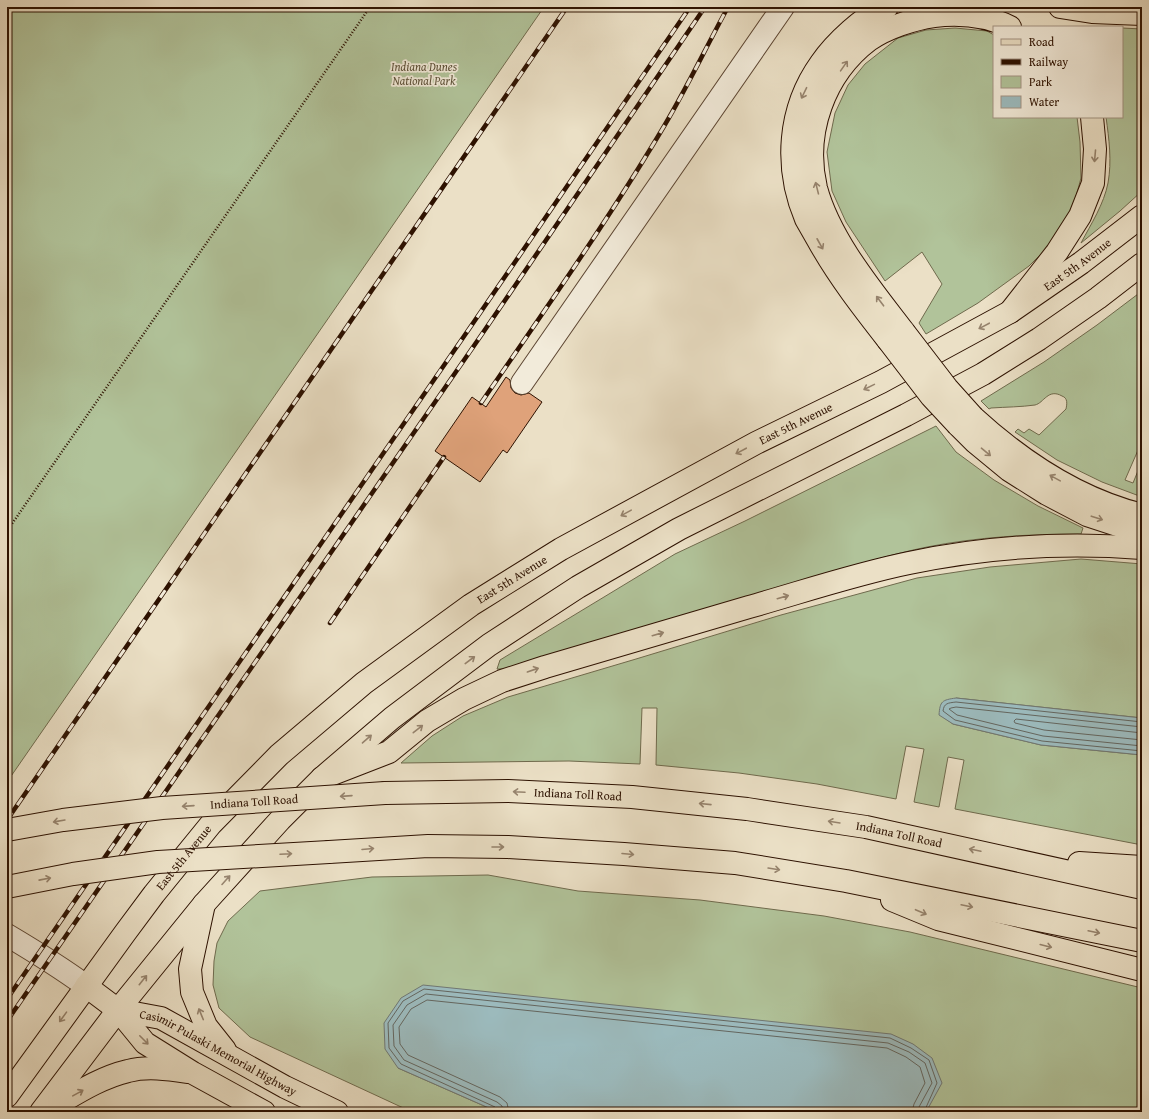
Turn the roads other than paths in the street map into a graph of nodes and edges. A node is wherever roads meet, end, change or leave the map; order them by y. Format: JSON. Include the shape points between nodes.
{"nodes":[{"id":1,"x":783,"y":7,"type":"edge"},
{"id":2,"x":888,"y":7,"type":"edge"},
{"id":3,"x":1060,"y":7,"type":"edge"},
{"id":4,"x":1142,"y":14,"type":"edge"},
{"id":5,"x":1008,"y":26,"type":"edge"},
{"id":6,"x":1092,"y":118,"type":"edge"},
{"id":7,"x":1142,"y":216,"type":"edge"},
{"id":8,"x":1142,"y":264,"type":"edge"},
{"id":9,"x":1010,"y":312,"type":"junction"},
{"id":10,"x":896,"y":336,"type":"junction"},
{"id":11,"x":522,"y":383,"type":"dead end"},
{"id":12,"x":966,"y":421,"type":"junction"},
{"id":13,"x":1142,"y":515,"type":"edge"},
{"id":14,"x":1142,"y":533,"type":"edge"},
{"id":15,"x":1142,"y":548,"type":"edge"},
{"id":16,"x":322,"y":778,"type":"junction"},
{"id":17,"x":7,"y":830,"type":"edge"},
{"id":18,"x":1013,"y":858,"type":"junction"},
{"id":19,"x":1142,"y":867,"type":"edge"},
{"id":20,"x":846,"y":881,"type":"junction"},
{"id":21,"x":7,"y":887,"type":"edge"},
{"id":22,"x":1142,"y":888,"type":"edge"},
{"id":23,"x":204,"y":904,"type":"junction"},
{"id":24,"x":7,"y":934,"type":"edge"},
{"id":25,"x":1142,"y":941,"type":"edge"},
{"id":26,"x":1142,"y":970,"type":"edge"},
{"id":27,"x":86,"y":986,"type":"junction"},
{"id":28,"x":118,"y":1010,"type":"junction"},
{"id":29,"x":231,"y":1058,"type":"junction"},
{"id":30,"x":193,"y":1073,"type":"junction"},
{"id":31,"x":7,"y":1096,"type":"edge"},
{"id":32,"x":43,"y":1112,"type":"edge"},
{"id":33,"x":264,"y":1112,"type":"edge"},
{"id":34,"x":337,"y":1112,"type":"edge"}],
"edges":[{"from":1,"to":11,"type":"lane"},
{"from":2,"to":10,"type":"main road","one_way":true,"via":[[858,24],[830,50],[815,72],[800,101],[793,132],[793,164],[798,194],[810,227],[839,274]]},
{"from":3,"to":4,"type":"main road","via":[[1092,12]]},
{"from":10,"to":5,"type":"main road","one_way":true,"via":[[840,242],[816,188],[812,161],[814,132],[820,106],[833,80],[848,59],[870,40],[895,26],[919,18],[946,15],[973,15]]},
{"from":6,"to":9,"type":"main road","one_way":true,"via":[[1095,149],[1092,183],[1080,216],[1057,252]]},
{"from":7,"to":9,"type":"main road","name":"East 5th Avenue","via":[[1081,263]]},
{"from":16,"to":8,"type":"main road","one_way":true,"via":[[392,718],[483,650],[578,588],[679,529],[984,374],[1046,335]]},
{"from":9,"to":27,"type":"main road","name":"East 5th Avenue","one_way":true,"via":[[881,382],[756,443],[560,549],[471,604],[364,682],[279,755],[211,824],[154,894]]},
{"from":10,"to":12,"type":"main road","bridge":true,"via":[[947,388]]},
{"from":13,"to":12,"type":"main road","one_way":true,"via":[[1093,498],[1051,476]]},
{"from":12,"to":14,"type":"main road","one_way":true,"via":[[975,442],[1003,465],[1047,494],[1087,515]]},
{"from":16,"to":15,"type":"main road","one_way":true,"via":[[389,752],[464,698],[502,681],[849,578],[909,563],[970,552],[1041,546]]},
{"from":23,"to":16,"type":"main road","one_way":true},
{"from":18,"to":17,"type":"main road","name":"Indiana Toll Road","one_way":true,"bridge":true,"via":[[866,827],[748,809],[632,797],[508,791],[385,793],[162,808],[63,820]]},
{"from":18,"to":19,"type":"main road"},
{"from":18,"to":22,"type":"main road","name":"Indiana Toll Road"},
{"from":21,"to":20,"type":"main road","one_way":true,"bridge":true,"via":[[73,874],[158,862],[428,846],[508,847],[735,863]]},
{"from":20,"to":25,"type":"main road","one_way":true},
{"from":20,"to":26,"type":"main road","one_way":true,"via":[[938,919]]},
{"from":28,"to":23,"type":"main road","one_way":true},
{"from":29,"to":23,"type":"main road","one_way":true,"via":[[206,1026],[192,992],[190,969]]},
{"from":24,"to":27,"type":"lane"},
{"from":27,"to":28,"type":"main road","name":"Casimir Pulaski Memorial Highway"},
{"from":27,"to":31,"type":"main road","name":"East 5th Avenue","one_way":true},
{"from":28,"to":29,"type":"main road","name":"Casimir Pulaski Memorial Highway","via":[[161,1018]]},
{"from":28,"to":30,"type":"main road","name":"Casimir Pulaski Memorial Highway","one_way":true,"via":[[145,1042]]},
{"from":28,"to":32,"type":"main road"},
{"from":29,"to":34,"type":"main road","name":"Casimir Pulaski Memorial Highway"},
{"from":32,"to":30,"type":"main road","one_way":true,"via":[[97,1082],[128,1070],[149,1068]]},
{"from":30,"to":33,"type":"main road","name":"Casimir Pulaski Memorial Highway"}]}
